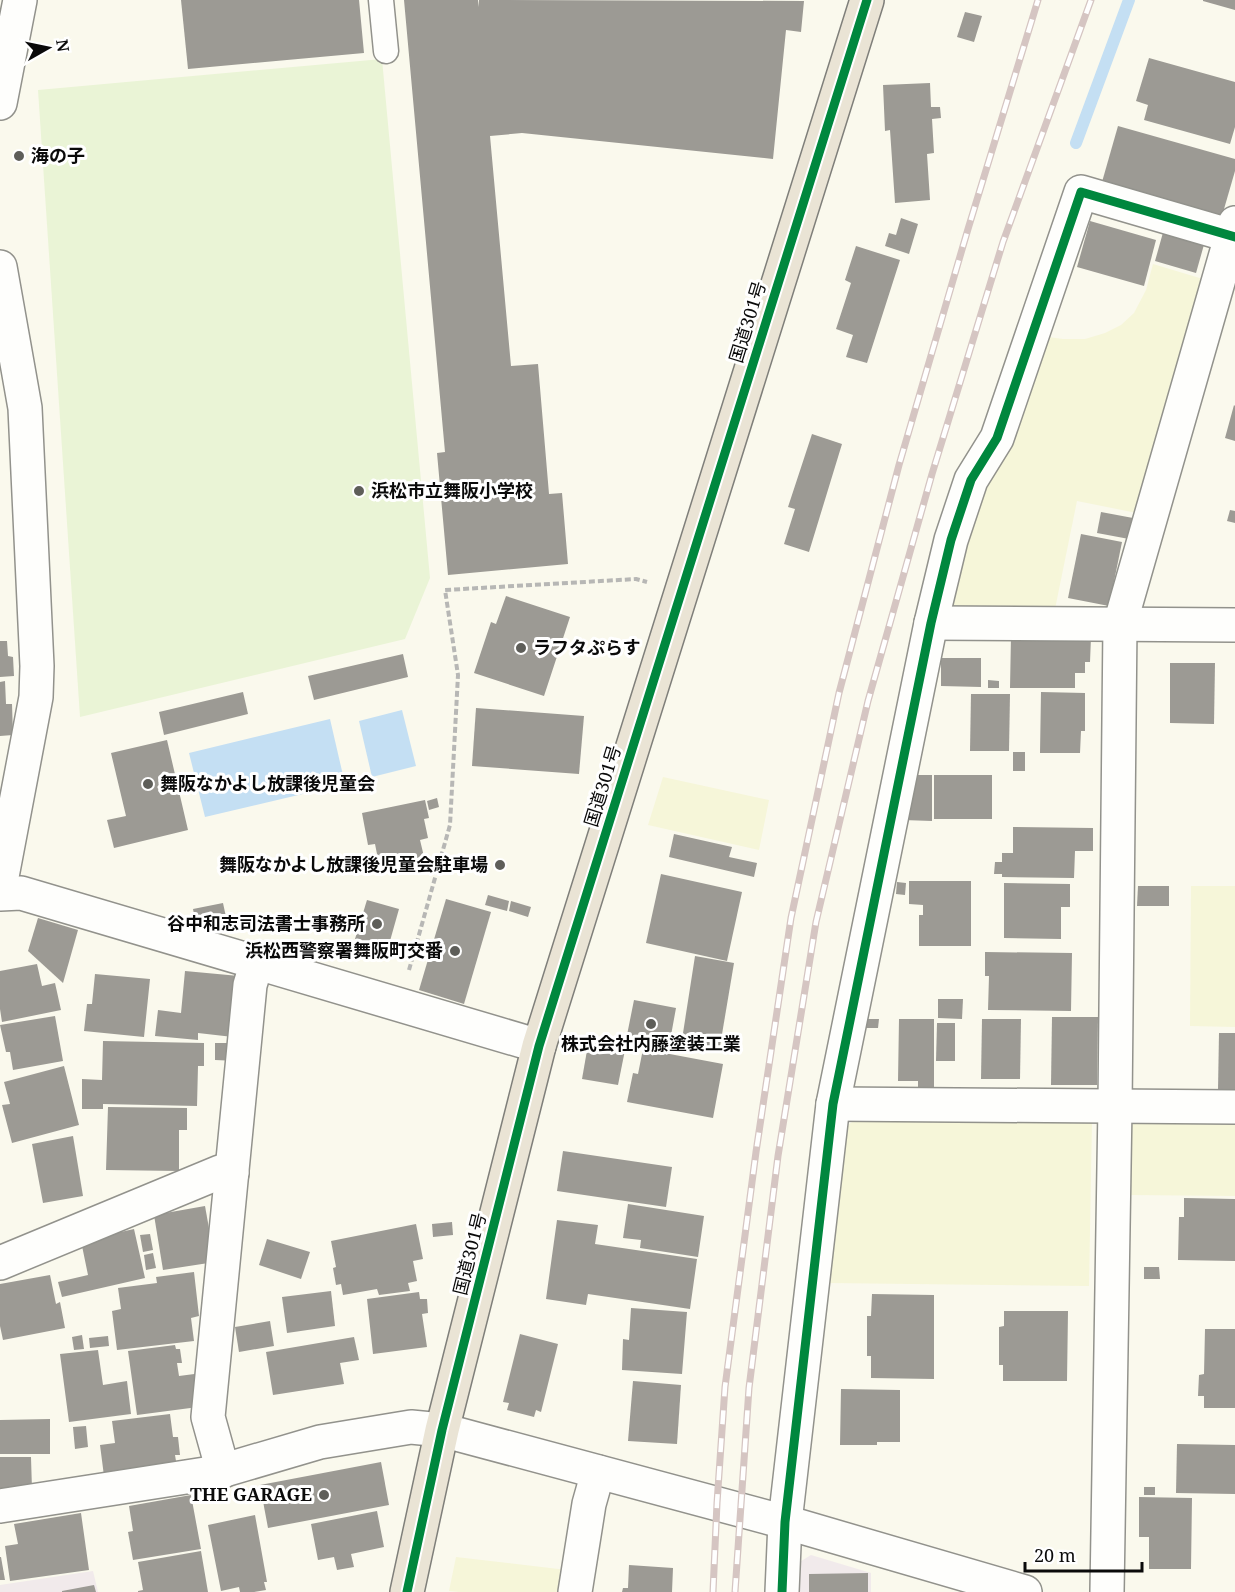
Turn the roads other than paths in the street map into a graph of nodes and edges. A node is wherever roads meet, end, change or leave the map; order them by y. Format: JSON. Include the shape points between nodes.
{"nodes":[{"id":1,"x":381,"y":0,"type":"edge"},
{"id":2,"x":867,"y":0,"type":"edge"},
{"id":3,"x":12,"y":9,"type":"edge"},
{"id":4,"x":386,"y":51,"type":"dead end"},
{"id":5,"x":0,"y":103,"type":"edge"},
{"id":6,"x":1234,"y":232,"type":"edge"},
{"id":7,"x":0,"y":267,"type":"edge"},
{"id":8,"x":931,"y":623,"type":"junction"},
{"id":9,"x":1120,"y":624,"type":"junction"},
{"id":10,"x":1235,"y":625,"type":"edge"},
{"id":11,"x":0,"y":887,"type":"edge"},
{"id":12,"x":0,"y":894,"type":"edge"},
{"id":13,"x":257,"y":962,"type":"junction"},
{"id":14,"x":539,"y":1046,"type":"junction"},
{"id":15,"x":833,"y":1104,"type":"junction"},
{"id":16,"x":1115,"y":1106,"type":"junction"},
{"id":17,"x":1235,"y":1107,"type":"edge"},
{"id":18,"x":232,"y":1173,"type":"junction"},
{"id":19,"x":0,"y":1263,"type":"edge"},
{"id":20,"x":442,"y":1430,"type":"junction"},
{"id":21,"x":224,"y":1471,"type":"junction"},
{"id":22,"x":597,"y":1472,"type":"junction"},
{"id":23,"x":0,"y":1506,"type":"edge"},
{"id":24,"x":785,"y":1522,"type":"junction"},
{"id":25,"x":408,"y":1592,"type":"edge"},
{"id":26,"x":575,"y":1592,"type":"edge"},
{"id":27,"x":782,"y":1592,"type":"edge"},
{"id":28,"x":1025,"y":1592,"type":"edge"},
{"id":29,"x":1107,"y":1592,"type":"edge"}],
"edges":[{"from":1,"to":4,"type":"lane"},
{"from":2,"to":14,"type":"highway","name":"国道301号"},
{"from":3,"to":5,"type":"street"},
{"from":6,"to":8,"type":"street","via":[[1081,192],[997,438],[971,480],[951,540]]},
{"from":6,"to":9,"type":"street"},
{"from":7,"to":11,"type":"street","via":[[25,408],[37,666],[36,697]]},
{"from":8,"to":9,"type":"street"},
{"from":8,"to":15,"type":"street"},
{"from":9,"to":10,"type":"street"},
{"from":9,"to":16,"type":"street"},
{"from":12,"to":13,"type":"street","via":[[21,893]]},
{"from":13,"to":14,"type":"street"},
{"from":13,"to":18,"type":"street","via":[[250,985]]},
{"from":14,"to":20,"type":"highway","name":"国道301号"},
{"from":15,"to":16,"type":"street"},
{"from":15,"to":24,"type":"street"},
{"from":16,"to":17,"type":"street"},
{"from":16,"to":29,"type":"street"},
{"from":18,"to":19,"type":"street","via":[[220,1172]]},
{"from":18,"to":21,"type":"street","via":[[208,1417]]},
{"from":20,"to":21,"type":"street","via":[[411,1427],[320,1442]]},
{"from":20,"to":22,"type":"street"},
{"from":20,"to":25,"type":"highway","name":"国道301号"},
{"from":21,"to":23,"type":"street"},
{"from":22,"to":24,"type":"street"},
{"from":22,"to":26,"type":"street"},
{"from":24,"to":27,"type":"street"},
{"from":24,"to":28,"type":"street"}]}
